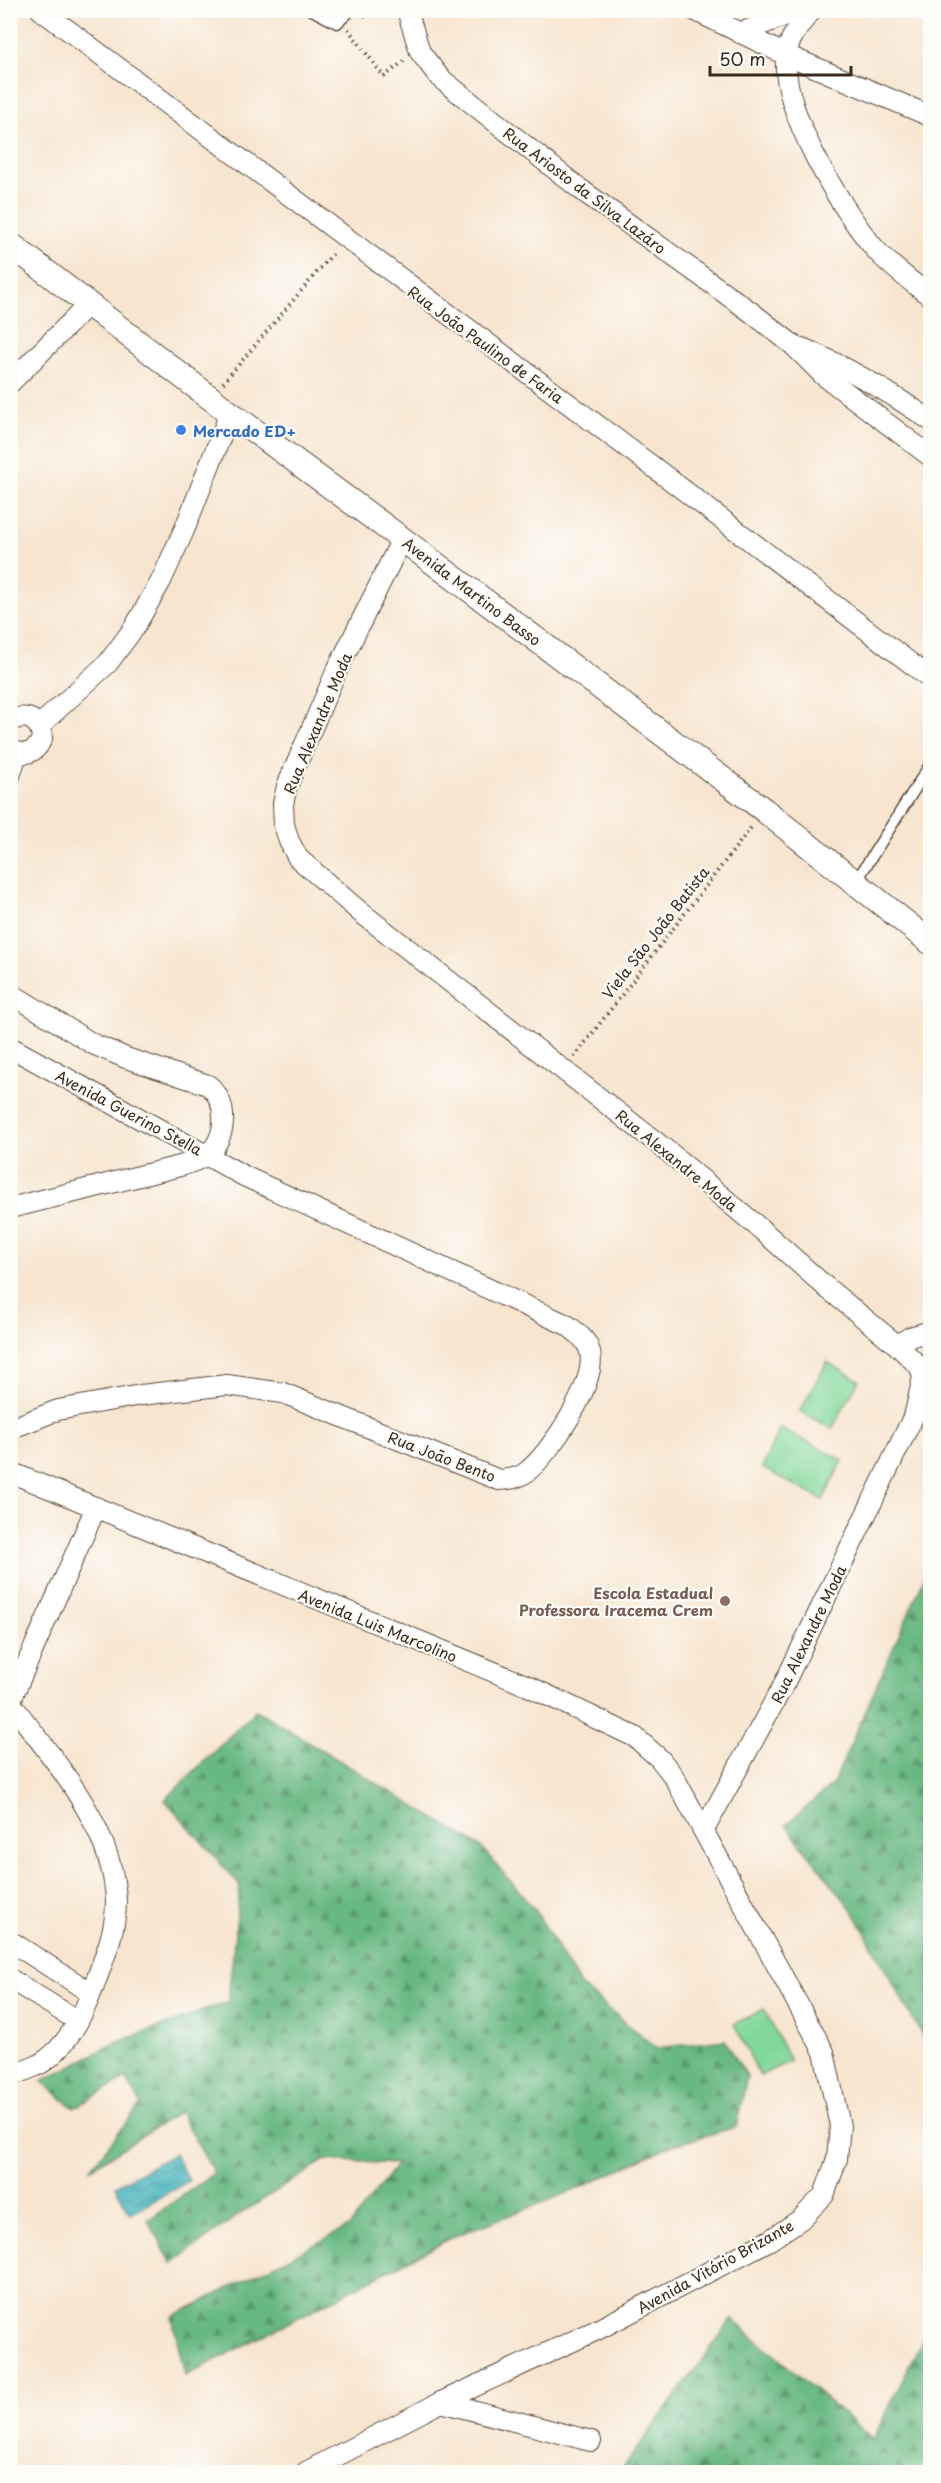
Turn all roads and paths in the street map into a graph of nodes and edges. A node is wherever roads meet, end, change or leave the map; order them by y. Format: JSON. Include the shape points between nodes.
{"nodes":[{"id":1,"x":41,"y":10,"type":"edge"},
{"id":2,"x":312,"y":10,"type":"edge"},
{"id":3,"x":351,"y":10,"type":"edge"},
{"id":4,"x":407,"y":10,"type":"edge"},
{"id":5,"x":694,"y":10,"type":"edge"},
{"id":6,"x":799,"y":10,"type":"edge"},
{"id":7,"x":812,"y":10,"type":"edge"},
{"id":8,"x":337,"y":23,"type":"junction"},
{"id":9,"x":740,"y":33,"type":"junction"},
{"id":10,"x":786,"y":55,"type":"junction"},
{"id":11,"x":410,"y":56,"type":"dead end"},
{"id":12,"x":930,"y":116,"type":"edge"},
{"id":13,"x":345,"y":240,"type":"junction"},
{"id":14,"x":10,"y":244,"type":"edge"},
{"id":15,"x":930,"y":296,"type":"edge"},
{"id":16,"x":89,"y":304,"type":"junction"},
{"id":17,"x":794,"y":345,"type":"junction"},
{"id":18,"x":10,"y":383,"type":"edge"},
{"id":19,"x":211,"y":397,"type":"junction"},
{"id":20,"x":230,"y":413,"type":"junction"},
{"id":21,"x":930,"y":420,"type":"edge"},
{"id":22,"x":930,"y":456,"type":"edge"},
{"id":23,"x":402,"y":538,"type":"junction"},
{"id":24,"x":930,"y":678,"type":"edge"},
{"id":25,"x":10,"y":722,"type":"edge"},
{"id":26,"x":39,"y":726,"type":"junction"},
{"id":27,"x":14,"y":751,"type":"edge"},
{"id":28,"x":930,"y":765,"type":"edge"},
{"id":29,"x":10,"y":776,"type":"edge"},
{"id":30,"x":764,"y":810,"type":"junction"},
{"id":31,"x":855,"y":884,"type":"junction"},
{"id":32,"x":930,"y":942,"type":"edge"},
{"id":33,"x":10,"y":993,"type":"edge"},
{"id":34,"x":930,"y":1026,"type":"edge"},
{"id":35,"x":930,"y":1032,"type":"edge"},
{"id":36,"x":10,"y":1047,"type":"edge"},
{"id":37,"x":564,"y":1069,"type":"junction"},
{"id":38,"x":206,"y":1155,"type":"junction"},
{"id":39,"x":10,"y":1208,"type":"edge"},
{"id":40,"x":930,"y":1331,"type":"edge"},
{"id":41,"x":897,"y":1344,"type":"junction"},
{"id":42,"x":10,"y":1429,"type":"edge"},
{"id":43,"x":10,"y":1472,"type":"edge"},
{"id":44,"x":96,"y":1507,"type":"junction"},
{"id":45,"x":10,"y":1702,"type":"edge"},
{"id":46,"x":705,"y":1830,"type":"junction"},
{"id":47,"x":10,"y":1941,"type":"edge"},
{"id":48,"x":10,"y":1979,"type":"edge"},
{"id":49,"x":91,"y":1993,"type":"junction"},
{"id":50,"x":78,"y":2021,"type":"junction"},
{"id":51,"x":10,"y":2076,"type":"edge"},
{"id":52,"x":441,"y":2402,"type":"junction"},
{"id":53,"x":591,"y":2441,"type":"dead end"},
{"id":54,"x":306,"y":2472,"type":"edge"}],
"edges":[{"from":1,"to":13,"type":"street","name":"Rua João Paulino de Faria"},
{"from":2,"to":8,"type":"lane"},
{"from":3,"to":8,"type":"lane"},
{"from":4,"to":17,"type":"street","name":"Rua Ariosto da Silva Lazáro","via":[[420,52],[440,78],[580,189]]},
{"from":5,"to":9,"type":"street"},
{"from":6,"to":9,"type":"street"},
{"from":7,"to":10,"type":"street","via":[[797,28]]},
{"from":8,"to":11,"type":"path","via":[[351,30],[384,77]]},
{"from":9,"to":10,"type":"street"},
{"from":10,"to":12,"type":"street"},
{"from":10,"to":15,"type":"street","via":[[794,108],[843,206],[897,271]]},
{"from":13,"to":19,"type":"path"},
{"from":13,"to":24,"type":"street","name":"Rua João Paulino de Faria","via":[[652,466]]},
{"from":14,"to":16,"type":"street","name":"Avenida Martino Basso"},
{"from":16,"to":18,"type":"street"},
{"from":16,"to":19,"type":"street","name":"Avenida Martino Basso"},
{"from":17,"to":21,"type":"street","via":[[849,369]]},
{"from":17,"to":22,"type":"street","via":[[823,375]]},
{"from":19,"to":20,"type":"street","name":"Avenida Martino Basso"},
{"from":20,"to":23,"type":"street","name":"Avenida Martino Basso"},
{"from":20,"to":26,"type":"street","via":[[185,528],[134,628],[108,663]]},
{"from":23,"to":30,"type":"street","name":"Avenida Martino Basso"},
{"from":23,"to":37,"type":"street","name":"Rua Alexandre Moda","via":[[336,672],[287,786],[284,825],[298,858],[358,911]]},
{"from":25,"to":26,"type":"street","via":[[26,717]]},
{"from":26,"to":27,"type":"street","via":[[42,738],[36,750],[24,754]]},
{"from":27,"to":29,"type":"street"},
{"from":28,"to":31,"type":"lane"},
{"from":30,"to":31,"type":"street","name":"Avenida Martino Basso"},
{"from":30,"to":37,"type":"path","name":"Viela São João Batista"},
{"from":31,"to":32,"type":"street","name":"Avenida Martino Basso"},
{"from":33,"to":38,"type":"street","name":"Avenida Guerino Stella","via":[[93,1044],[218,1092],[223,1105],[222,1129]]},
{"from":34,"to":35,"type":"path"},
{"from":36,"to":38,"type":"street","name":"Avenida Guerino Stella"},
{"from":37,"to":41,"type":"street","name":"Rua Alexandre Moda"},
{"from":38,"to":39,"type":"street","via":[[184,1165]]},
{"from":38,"to":42,"type":"street","name":"Rua João Bento","via":[[567,1325],[589,1349],[591,1368],[553,1445],[526,1472],[515,1479],[499,1480],[283,1393],[227,1385],[58,1410]]},
{"from":40,"to":41,"type":"street"},
{"from":41,"to":46,"type":"street","name":"Rua Alexandre Moda","via":[[920,1367],[923,1377],[915,1413],[783,1686]]},
{"from":43,"to":44,"type":"street","name":"Avenida Luis Marcolino"},
{"from":44,"to":45,"type":"street"},
{"from":44,"to":46,"type":"street","name":"Avenida Luis Marcolino","via":[[528,1686],[634,1737],[674,1777]]},
{"from":45,"to":49,"type":"street","via":[[87,1809],[112,1868],[116,1902],[112,1937]]},
{"from":46,"to":52,"type":"street","name":"Avenida Vitório Brizante","via":[[824,2052],[840,2126],[837,2159],[824,2195],[801,2219],[770,2240],[597,2330]]},
{"from":47,"to":49,"type":"street"},
{"from":48,"to":50,"type":"street"},
{"from":49,"to":50,"type":"street"},
{"from":50,"to":51,"type":"street","via":[[61,2046],[41,2063]]},
{"from":52,"to":53,"type":"street"},
{"from":52,"to":54,"type":"street","name":"Avenida Vitório Brizante"}]}
